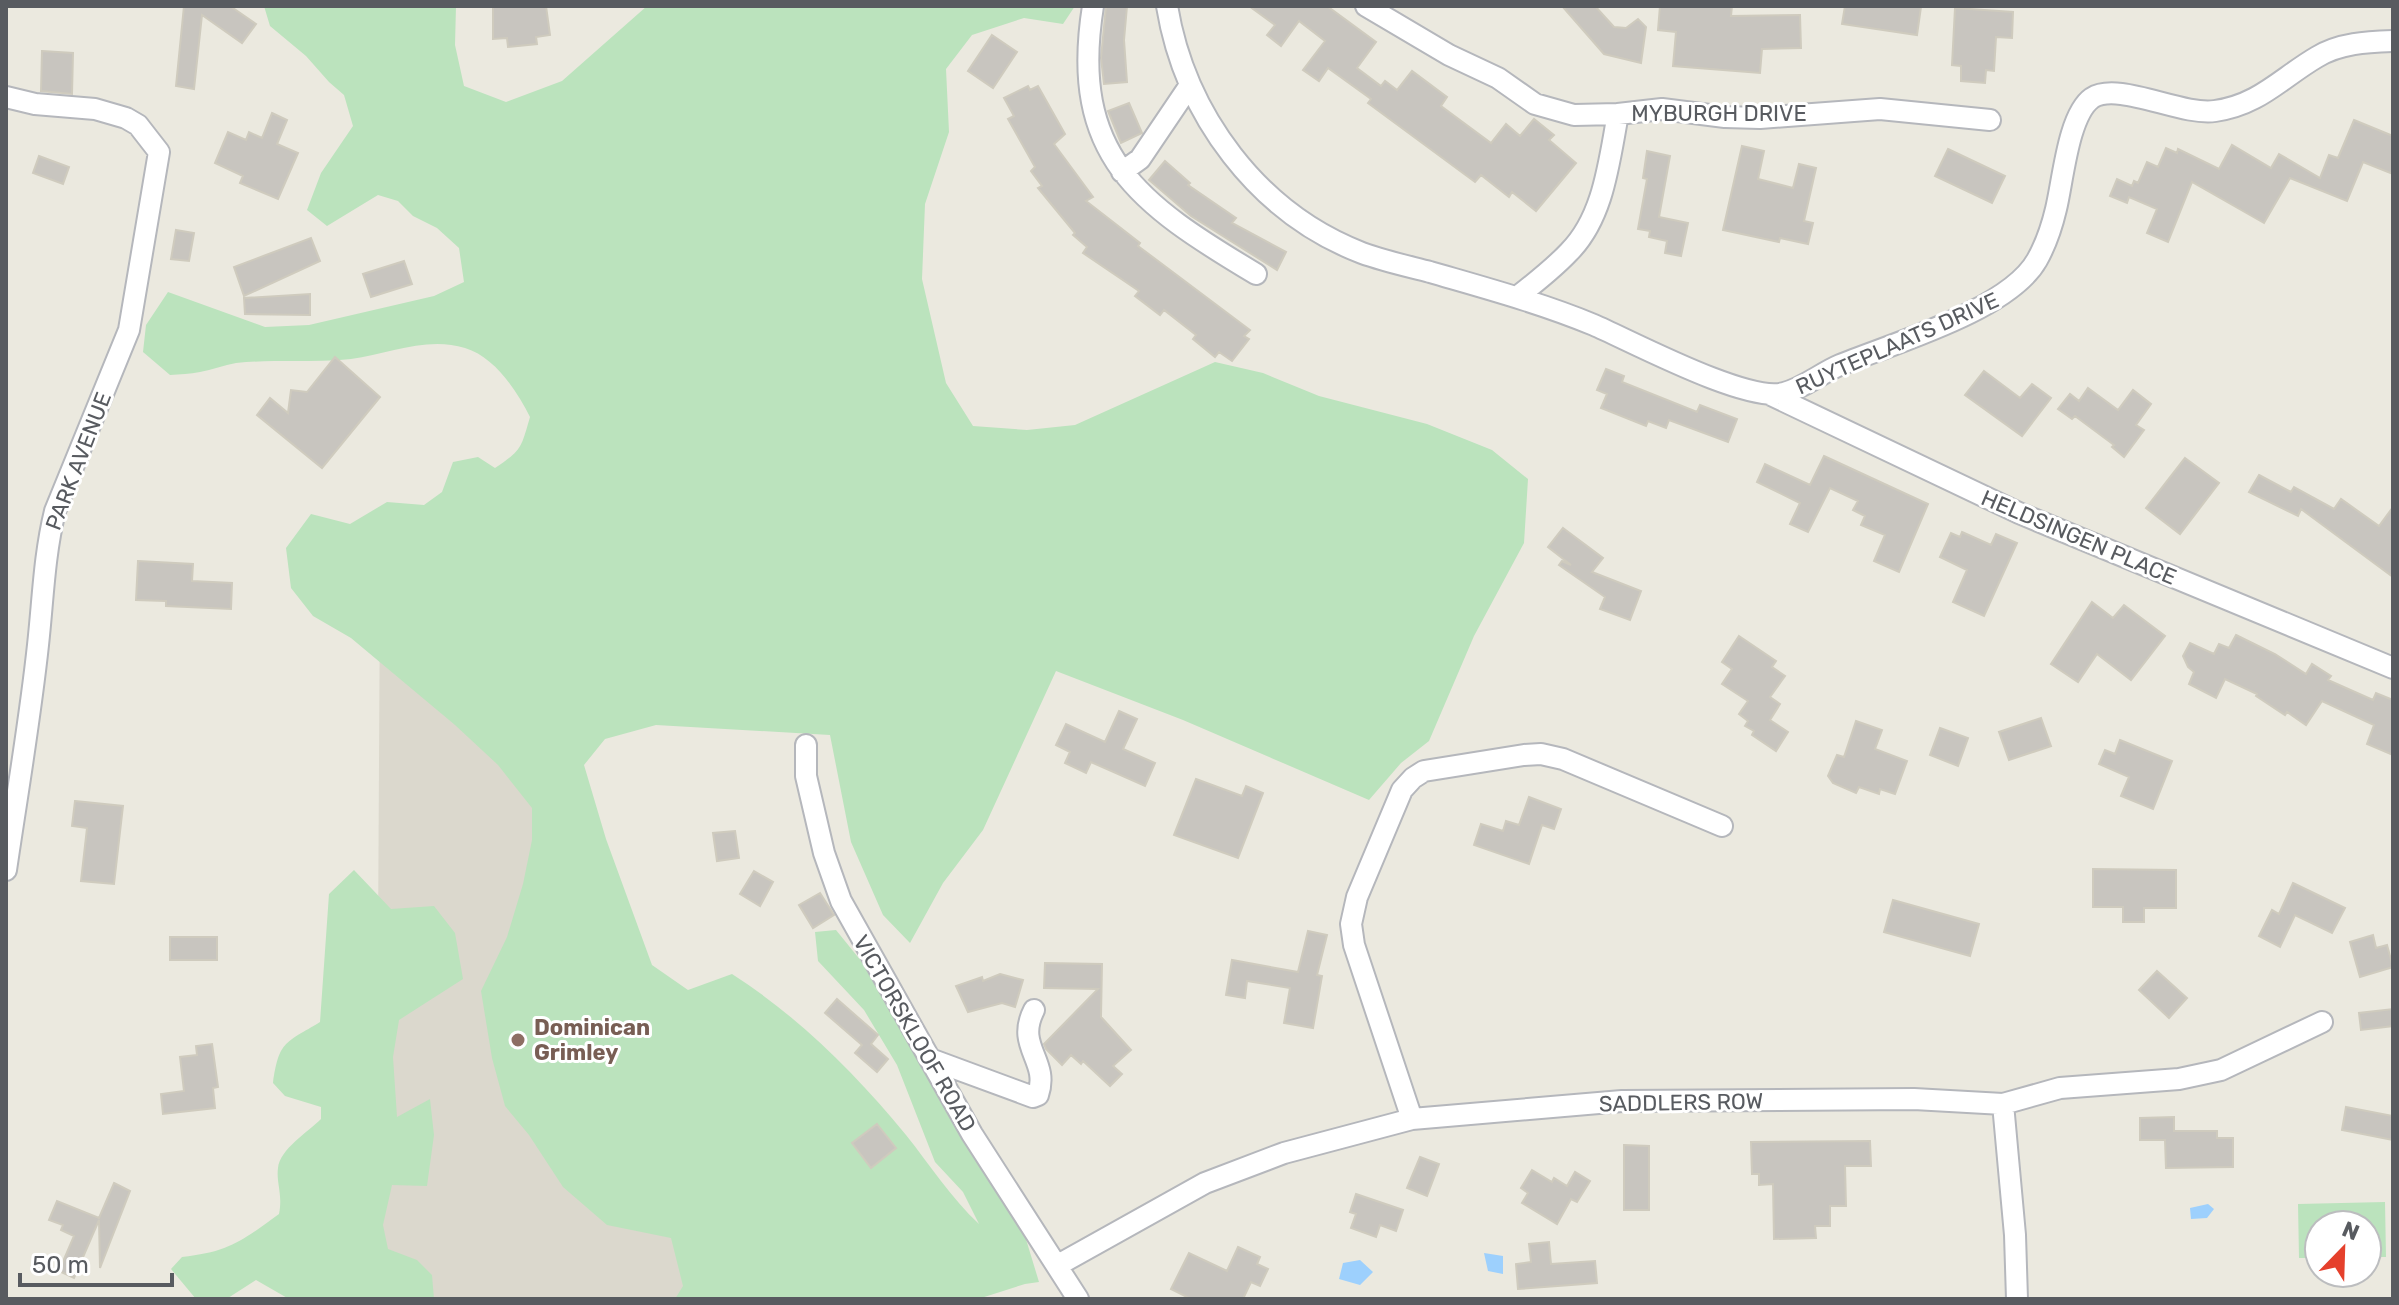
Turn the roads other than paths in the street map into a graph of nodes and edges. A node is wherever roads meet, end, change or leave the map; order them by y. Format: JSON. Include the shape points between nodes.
{"nodes":[{"id":1,"x":1093,"y":6,"type":"edge"},
{"id":2,"x":1167,"y":6,"type":"edge"},
{"id":3,"x":1366,"y":6,"type":"edge"},
{"id":4,"x":2393,"y":41,"type":"edge"},
{"id":5,"x":1190,"y":85,"type":"junction"},
{"id":6,"x":6,"y":97,"type":"edge"},
{"id":7,"x":1618,"y":114,"type":"junction"},
{"id":8,"x":1990,"y":120,"type":"dead end"},
{"id":9,"x":1122,"y":172,"type":"junction"},
{"id":10,"x":1256,"y":274,"type":"dead end"},
{"id":11,"x":1517,"y":297,"type":"junction"},
{"id":12,"x":1771,"y":395,"type":"junction"},
{"id":13,"x":2393,"y":668,"type":"edge"},
{"id":14,"x":806,"y":745,"type":"dead end"},
{"id":15,"x":1722,"y":826,"type":"dead end"},
{"id":16,"x":6,"y":870,"type":"edge"},
{"id":17,"x":1034,"y":1010,"type":"dead end"},
{"id":18,"x":2322,"y":1022,"type":"dead end"},
{"id":19,"x":930,"y":1059,"type":"junction"},
{"id":20,"x":2003,"y":1104,"type":"junction"},
{"id":21,"x":1412,"y":1119,"type":"junction"},
{"id":22,"x":1058,"y":1265,"type":"junction"},
{"id":23,"x":1078,"y":1299,"type":"edge"},
{"id":24,"x":2017,"y":1299,"type":"edge"}],
"edges":[{"from":1,"to":9,"type":"street","via":[[1088,57],[1092,95],[1103,139]]},
{"from":2,"to":5,"type":"street","name":"RUYTEPLAATS DRIVE","via":[[1173,41]]},
{"from":3,"to":7,"type":"street","via":[[1535,104],[1574,115]]},
{"from":4,"to":12,"type":"street","name":"RUYTEPLAATS DRIVE","via":[[2331,50],[2260,98],[2219,111],[2179,109],[2118,94],[2092,98],[2074,127],[2049,232],[2023,278],[1992,302],[1796,389]]},
{"from":5,"to":9,"type":"street","via":[[1140,159]]},
{"from":5,"to":11,"type":"street","name":"RUYTEPLAATS DRIVE","via":[[1228,151],[1254,182],[1322,234],[1370,256]]},
{"from":6,"to":16,"type":"street","name":"PARK AVENUE","via":[[126,118],[159,152],[129,330],[50,533]]},
{"from":7,"to":8,"type":"street","name":"MYBURGH DRIVE","via":[[1662,109],[1760,118],[1880,109]]},
{"from":7,"to":11,"type":"street","name":"MYBURGH DRIVE","via":[[1602,193],[1584,233],[1570,252]]},
{"from":9,"to":10,"type":"street","via":[[1183,229]]},
{"from":11,"to":12,"type":"street","name":"RUYTEPLAATS DRIVE","via":[[1734,387]]},
{"from":12,"to":13,"type":"street","name":"HELDSINGEN PLACE","via":[[2019,513]]},
{"from":14,"to":19,"type":"street","name":"VICTORSKLOOF ROAD","via":[[806,776],[836,890]]},
{"from":15,"to":21,"type":"street","via":[[1541,754],[1424,771],[1408,781],[1361,886],[1351,924]]},
{"from":17,"to":19,"type":"street","via":[[1027,1034],[1040,1069],[1038,1095]]},
{"from":18,"to":20,"type":"street","name":"SADDLERS ROW","via":[[2221,1070],[2179,1079],[2060,1088]]},
{"from":19,"to":22,"type":"street","name":"VICTORSKLOOF ROAD"},
{"from":20,"to":21,"type":"street","name":"SADDLERS ROW","via":[[1914,1099],[1622,1101]]},
{"from":20,"to":24,"type":"street"},
{"from":21,"to":22,"type":"street","name":"SADDLERS ROW","via":[[1284,1153],[1205,1183]]},
{"from":22,"to":23,"type":"street","name":"VICTORSKLOOF ROAD"}]}
